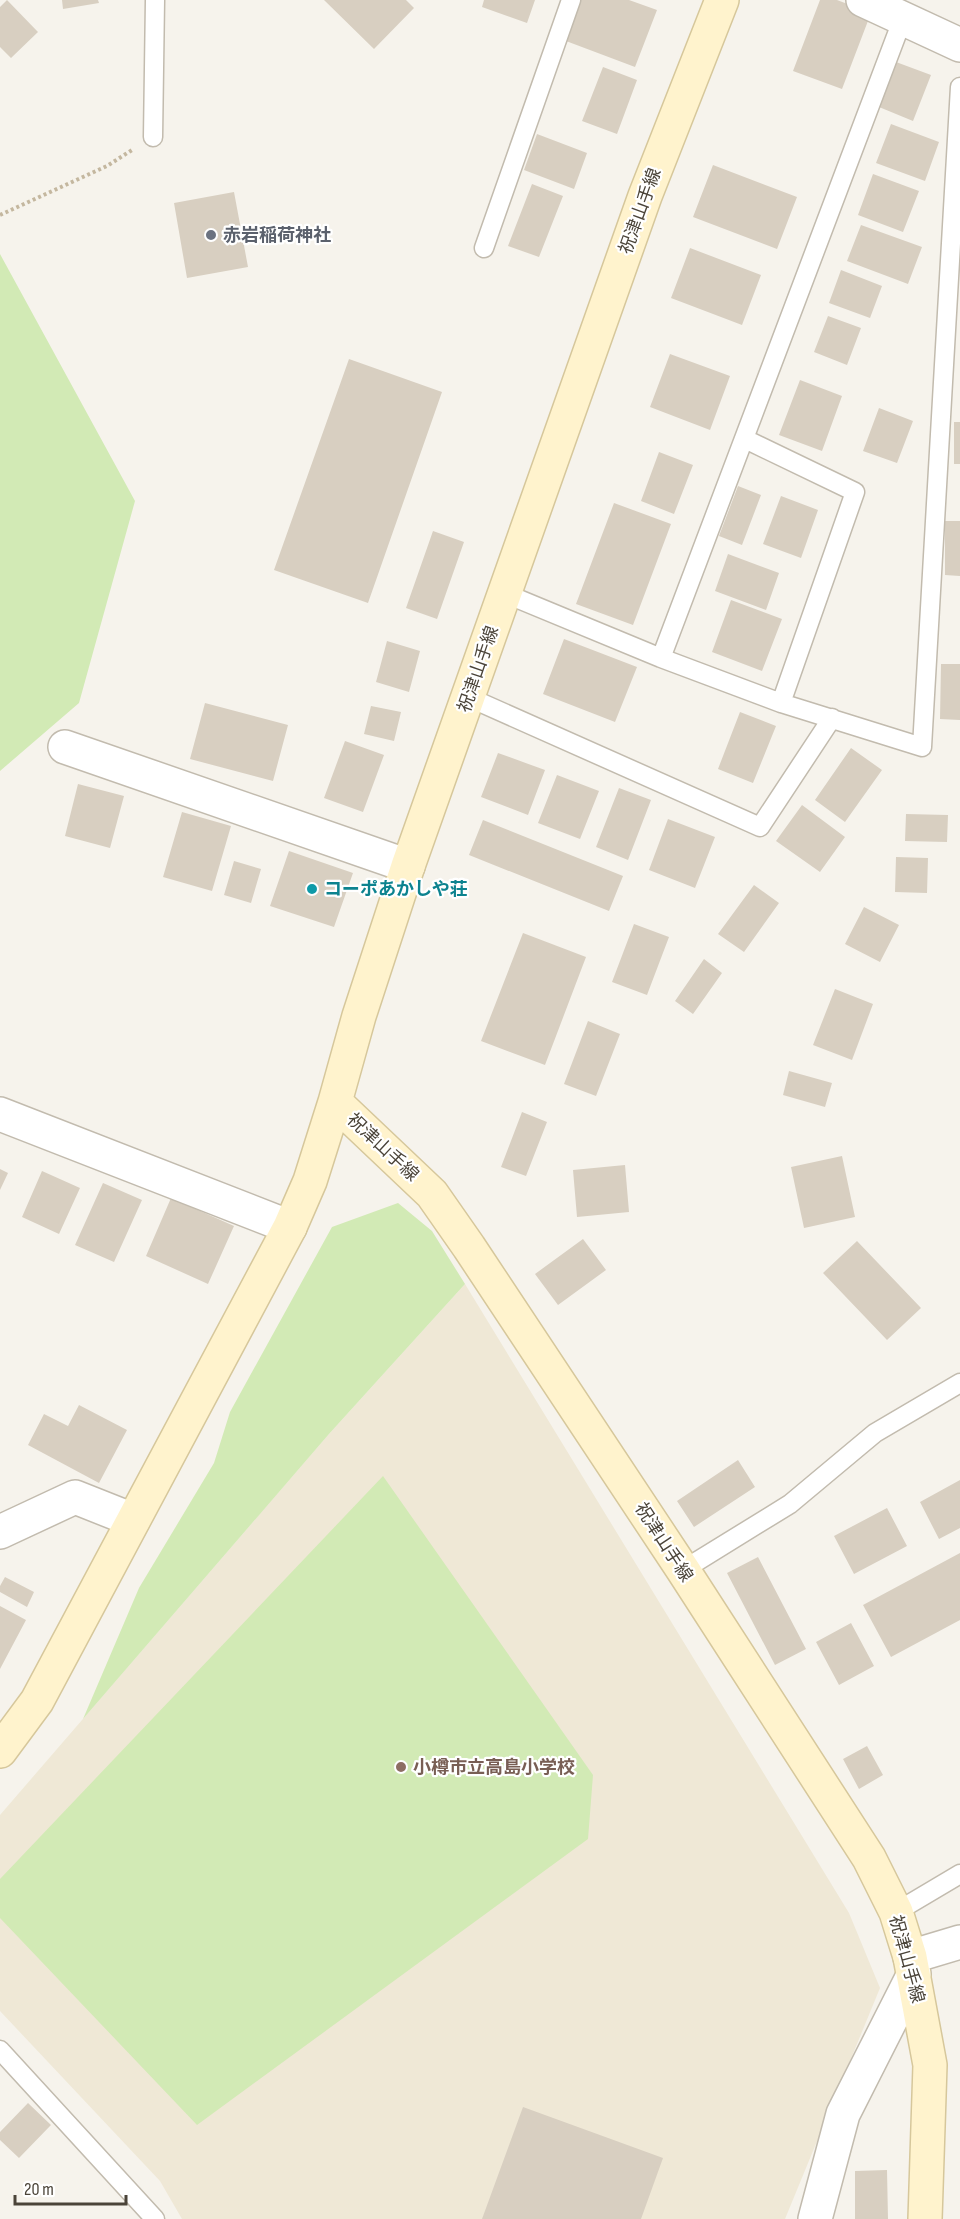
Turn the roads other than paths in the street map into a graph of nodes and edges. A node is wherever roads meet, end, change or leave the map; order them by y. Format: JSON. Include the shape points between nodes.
{"nodes":[{"id":1,"x":155,"y":0,"type":"edge"},
{"id":2,"x":571,"y":0,"type":"edge"},
{"id":3,"x":722,"y":0,"type":"edge"},
{"id":4,"x":863,"y":0,"type":"edge"},
{"id":5,"x":903,"y":18,"type":"junction"},
{"id":6,"x":960,"y":45,"type":"edge"},
{"id":7,"x":960,"y":87,"type":"edge"},
{"id":8,"x":153,"y":137,"type":"road end"},
{"id":9,"x":484,"y":248,"type":"dead end"},
{"id":10,"x":745,"y":439,"type":"junction"},
{"id":11,"x":504,"y":593,"type":"junction"},
{"id":12,"x":661,"y":658,"type":"junction"},
{"id":13,"x":468,"y":697,"type":"junction"},
{"id":14,"x":781,"y":703,"type":"junction"},
{"id":15,"x":832,"y":718,"type":"junction"},
{"id":16,"x":65,"y":747,"type":"dead end"},
{"id":17,"x":408,"y":866,"type":"junction"},
{"id":18,"x":335,"y":1102,"type":"junction"},
{"id":19,"x":0,"y":1114,"type":"edge"},
{"id":20,"x":290,"y":1227,"type":"junction"},
{"id":21,"x":960,"y":1383,"type":"edge"},
{"id":22,"x":134,"y":1520,"type":"junction"},
{"id":23,"x":0,"y":1532,"type":"edge"},
{"id":24,"x":683,"y":1570,"type":"junction"},
{"id":25,"x":0,"y":1751,"type":"edge"},
{"id":26,"x":960,"y":1874,"type":"edge"},
{"id":27,"x":896,"y":1912,"type":"junction"},
{"id":28,"x":960,"y":1942,"type":"edge"},
{"id":29,"x":912,"y":1965,"type":"junction"},
{"id":30,"x":0,"y":2050,"type":"edge"},
{"id":31,"x":155,"y":2219,"type":"edge"},
{"id":32,"x":816,"y":2219,"type":"edge"},
{"id":33,"x":926,"y":2219,"type":"edge"}],
"edges":[{"from":1,"to":8,"type":"lane"},
{"from":2,"to":9,"type":"lane"},
{"from":3,"to":11,"type":"street","name":"祝津山手線","via":[[645,196]]},
{"from":4,"to":5,"type":"street"},
{"from":5,"to":6,"type":"street"},
{"from":5,"to":10,"type":"lane"},
{"from":7,"to":15,"type":"lane","via":[[922,747]]},
{"from":10,"to":12,"type":"lane"},
{"from":10,"to":14,"type":"lane","via":[[855,492]]},
{"from":11,"to":12,"type":"lane"},
{"from":11,"to":13,"type":"street","name":"祝津山手線"},
{"from":12,"to":14,"type":"lane"},
{"from":13,"to":15,"type":"lane","via":[[760,827]]},
{"from":13,"to":17,"type":"street","name":"祝津山手線"},
{"from":14,"to":15,"type":"lane"},
{"from":16,"to":17,"type":"street"},
{"from":17,"to":18,"type":"street","name":"祝津山手線"},
{"from":18,"to":20,"type":"street","via":[[310,1181]]},
{"from":18,"to":24,"type":"street","name":"祝津山手線","via":[[432,1194]]},
{"from":19,"to":20,"type":"street"},
{"from":20,"to":22,"type":"street"},
{"from":21,"to":24,"type":"lane","via":[[875,1433],[790,1504]]},
{"from":22,"to":23,"type":"street","via":[[75,1497]]},
{"from":22,"to":25,"type":"street","via":[[37,1701]]},
{"from":24,"to":27,"type":"street","name":"祝津山手線","via":[[869,1858]]},
{"from":26,"to":27,"type":"lane"},
{"from":27,"to":29,"type":"street","name":"祝津山手線"},
{"from":28,"to":29,"type":"street"},
{"from":29,"to":32,"type":"street","via":[[843,2114]]},
{"from":29,"to":33,"type":"street","name":"祝津山手線","via":[[930,2065]]},
{"from":30,"to":31,"type":"lane"}]}
